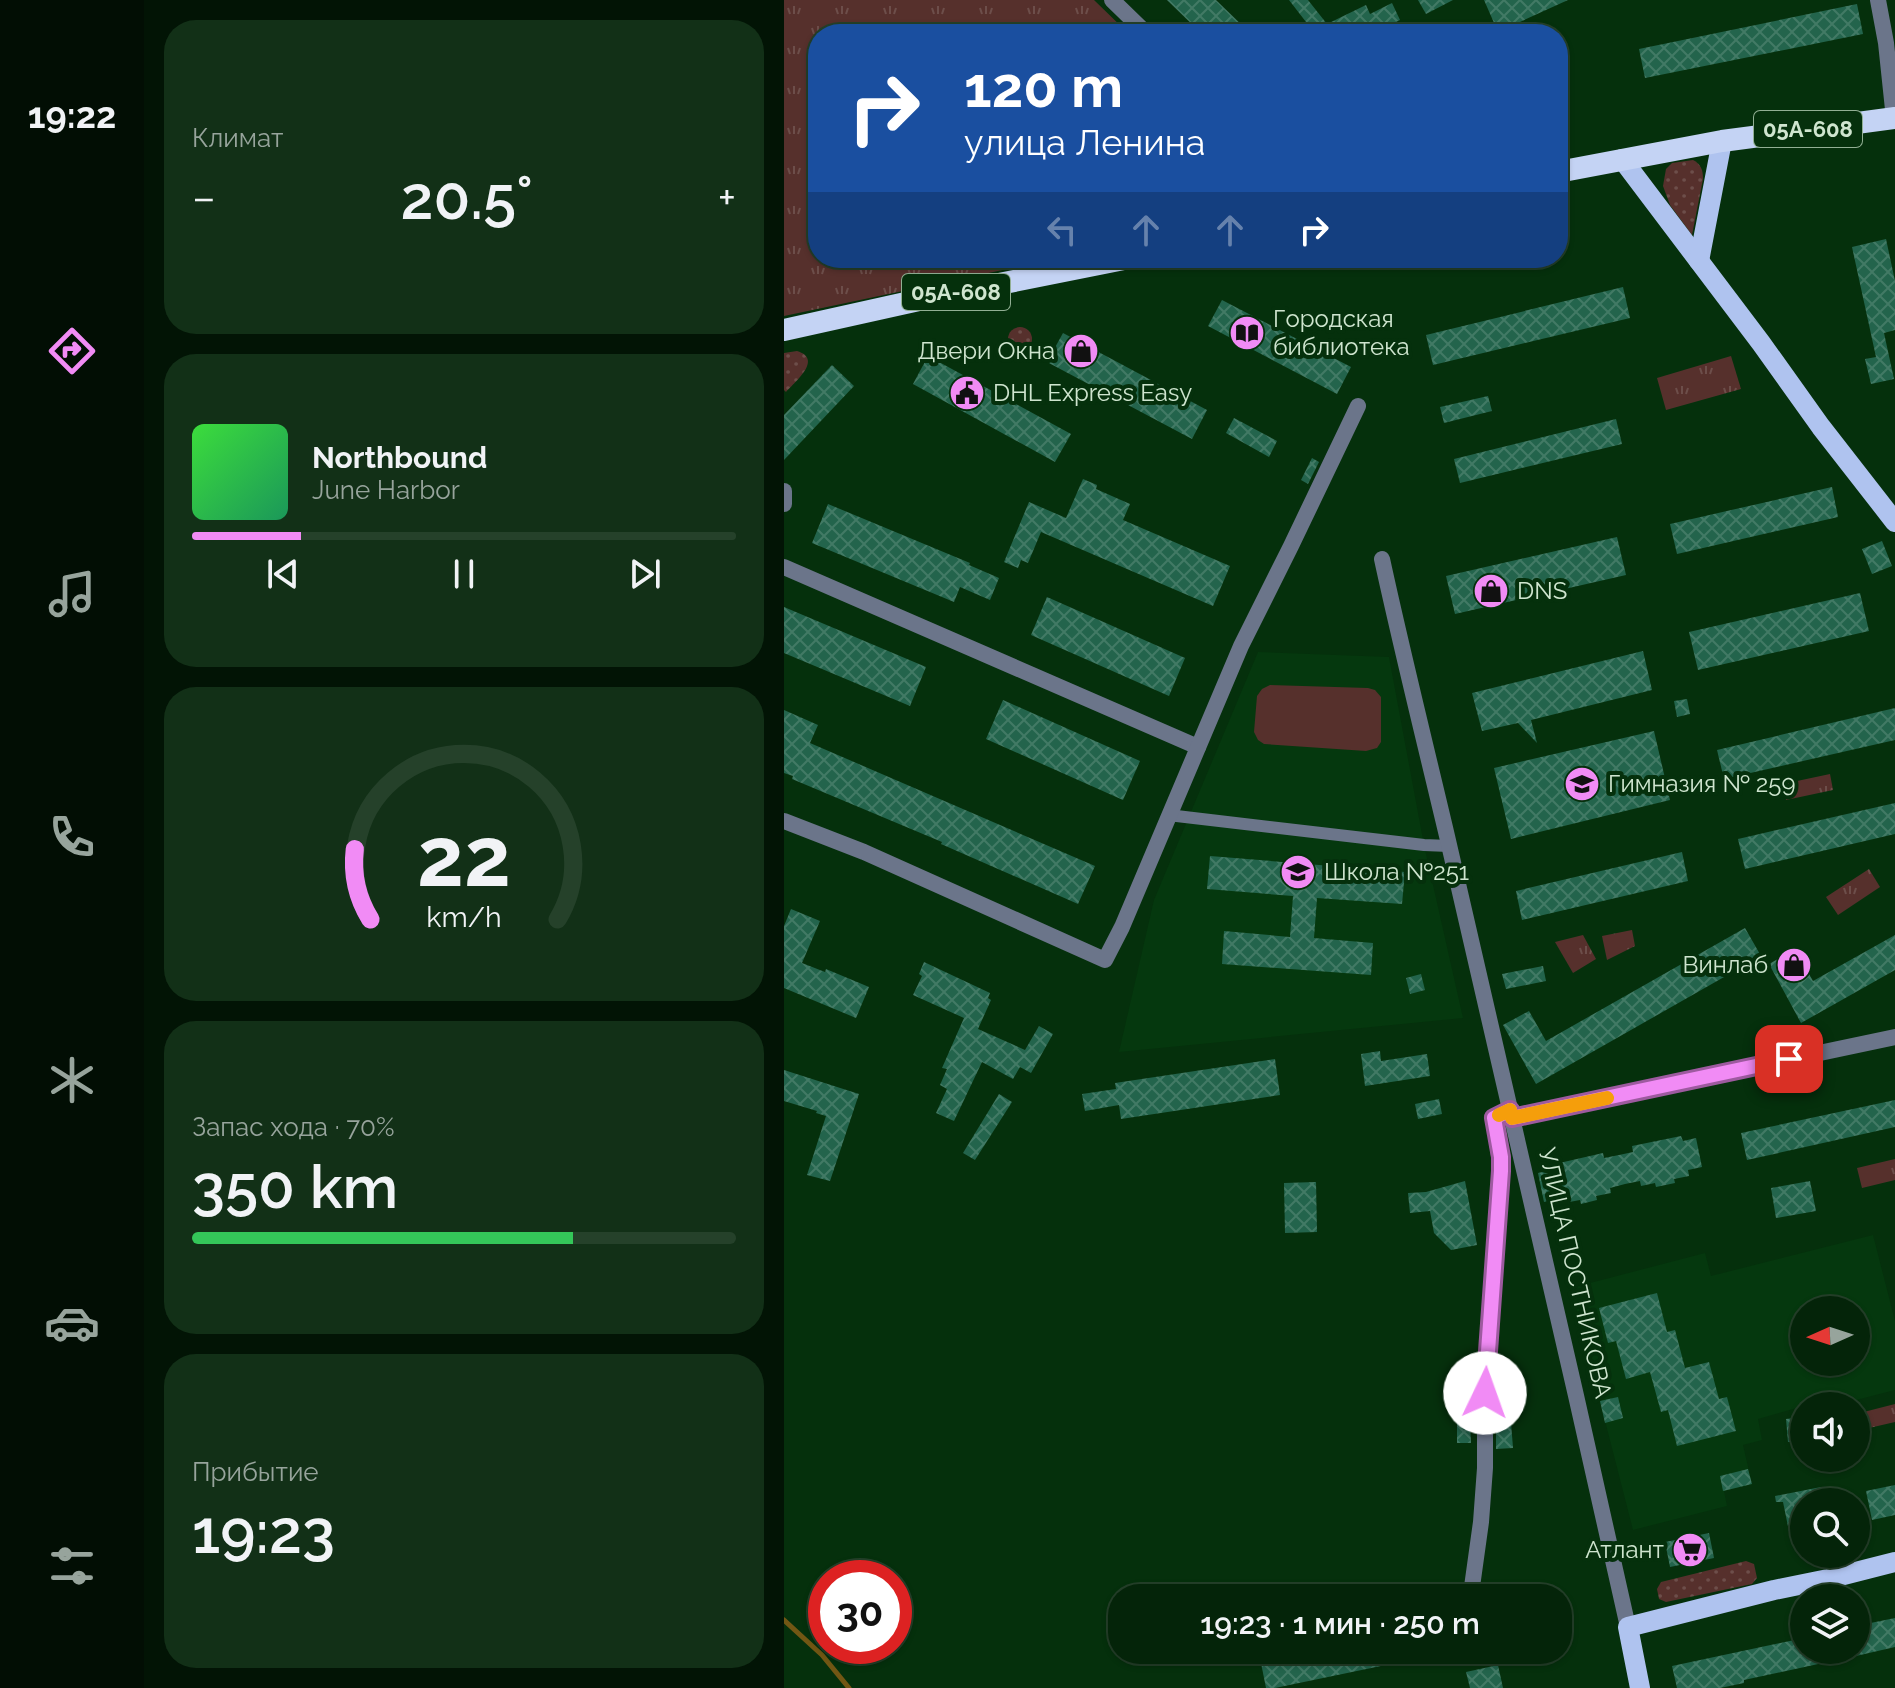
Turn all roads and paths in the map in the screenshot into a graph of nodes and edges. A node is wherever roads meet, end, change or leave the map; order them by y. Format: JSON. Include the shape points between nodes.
{"nodes":[{"id":1,"x":1112,"y":0,"type":"edge"},
{"id":2,"x":1878,"y":0,"type":"edge"},
{"id":3,"x":1137,"y":24,"type":"edge"},
{"id":4,"x":1895,"y":118,"type":"edge"},
{"id":5,"x":1722,"y":141,"type":"junction"},
{"id":6,"x":1622,"y":159,"type":"junction"},
{"id":7,"x":1568,"y":170,"type":"edge"},
{"id":8,"x":1699,"y":261,"type":"junction"},
{"id":9,"x":1079,"y":268,"type":"edge"},
{"id":10,"x":784,"y":330,"type":"edge"},
{"id":11,"x":1358,"y":406,"type":"dead end"},
{"id":12,"x":784,"y":491,"type":"edge"},
{"id":13,"x":784,"y":504,"type":"edge"},
{"id":14,"x":1895,"y":522,"type":"edge"},
{"id":15,"x":1382,"y":559,"type":"dead end"},
{"id":16,"x":784,"y":567,"type":"edge"},
{"id":17,"x":1198,"y":747,"type":"junction"},
{"id":18,"x":1168,"y":815,"type":"junction"},
{"id":19,"x":784,"y":821,"type":"edge"},
{"id":20,"x":1449,"y":846,"type":"junction"},
{"id":21,"x":1895,"y":1037,"type":"edge"},
{"id":22,"x":1511,"y":1114,"type":"junction"},
{"id":23,"x":1895,"y":1562,"type":"edge"},
{"id":24,"x":1472,"y":1584,"type":"edge"},
{"id":25,"x":1628,"y":1627,"type":"junction"},
{"id":26,"x":1640,"y":1688,"type":"edge"}],
"edges":[{"from":1,"to":3,"type":"street"},
{"from":2,"to":4,"type":"street"},
{"from":4,"to":5,"type":"highway","number":"05А-608"},
{"from":5,"to":6,"type":"highway","number":"05А-608"},
{"from":5,"to":8,"type":"main road"},
{"from":6,"to":7,"type":"highway","number":"05А-608"},
{"from":6,"to":8,"type":"main road"},
{"from":8,"to":14,"type":"main road"},
{"from":9,"to":10,"type":"highway","number":"05А-608"},
{"from":11,"to":17,"type":"street"},
{"from":12,"to":13,"type":"street"},
{"from":15,"to":20,"type":"street","name":"УЛИЦА ПОСТНИКОВА"},
{"from":16,"to":17,"type":"street"},
{"from":17,"to":18,"type":"street"},
{"from":18,"to":19,"type":"street","via":[[1105,960]]},
{"from":18,"to":20,"type":"street"},
{"from":20,"to":22,"type":"street","name":"УЛИЦА ПОСТНИКОВА"},
{"from":21,"to":22,"type":"street"},
{"from":22,"to":24,"type":"street","via":[[1494,1118],[1501,1171],[1485,1378],[1485,1468]]},
{"from":22,"to":25,"type":"street","name":"УЛИЦА ПОСТНИКОВА"},
{"from":23,"to":25,"type":"main road"},
{"from":25,"to":26,"type":"main road"}]}
